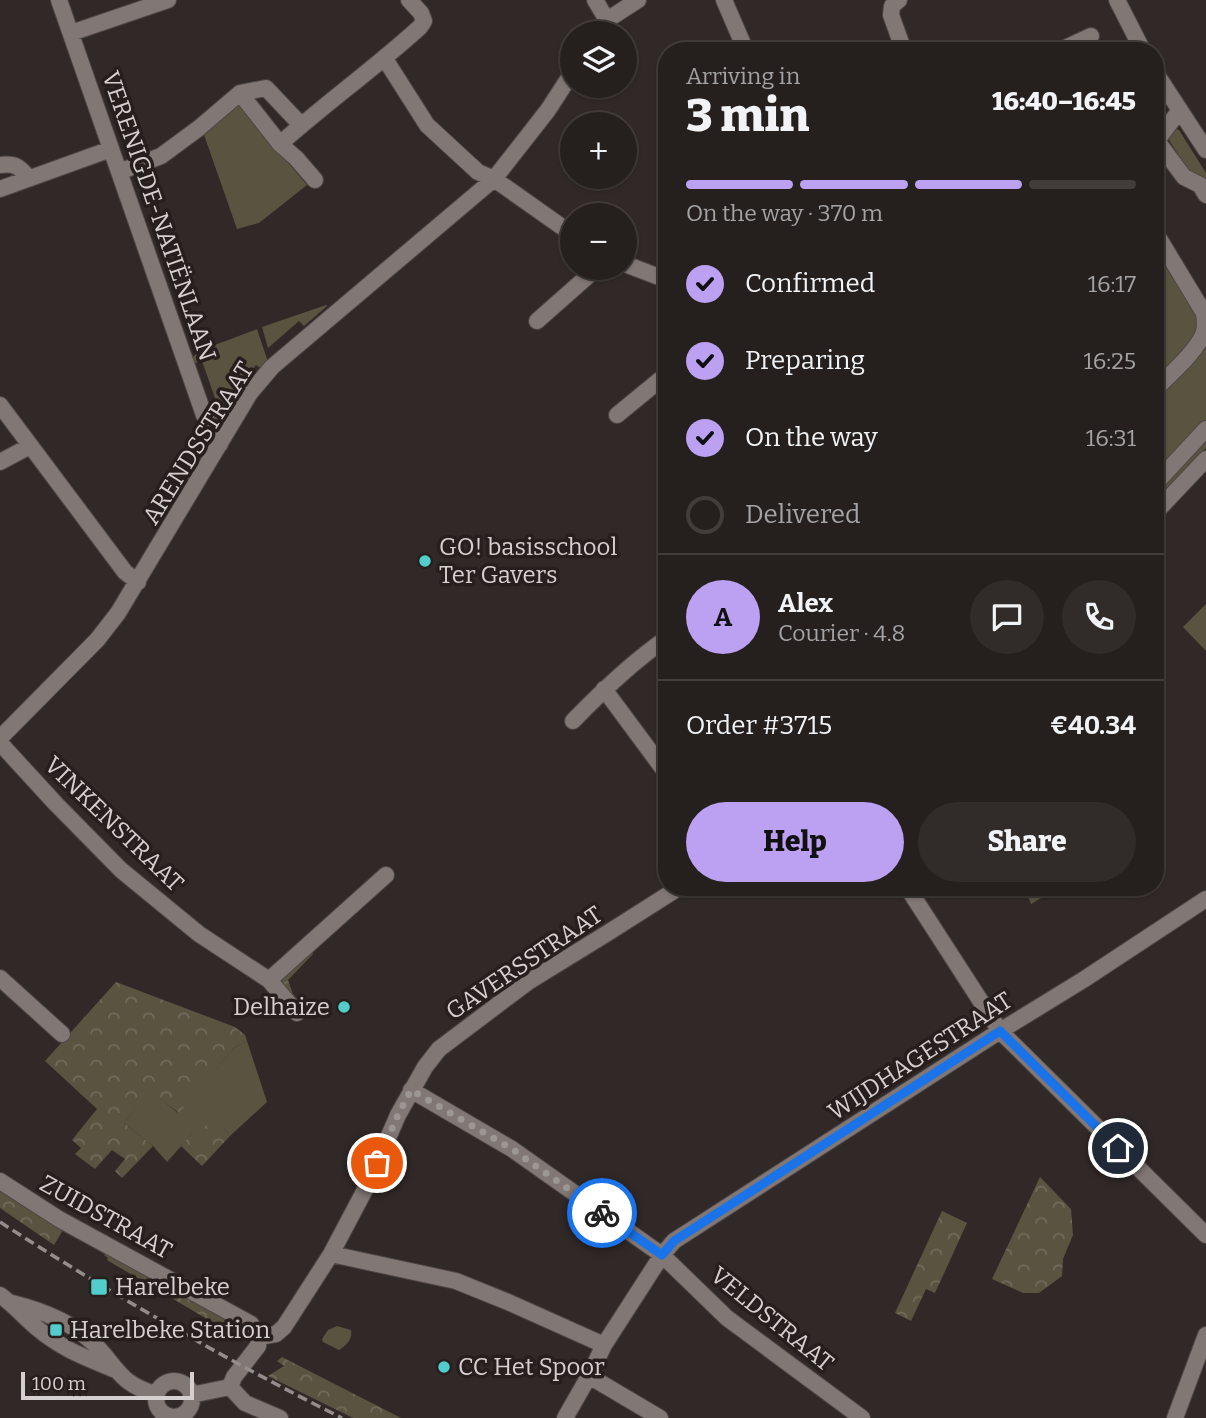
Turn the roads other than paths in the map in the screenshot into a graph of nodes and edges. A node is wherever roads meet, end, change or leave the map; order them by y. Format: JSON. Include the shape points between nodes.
{"nodes":[{"id":1,"x":60,"y":0,"type":"edge"},
{"id":2,"x":168,"y":0,"type":"edge"},
{"id":3,"x":409,"y":0,"type":"edge"},
{"id":4,"x":595,"y":0,"type":"edge"},
{"id":5,"x":638,"y":0,"type":"edge"},
{"id":6,"x":724,"y":0,"type":"edge"},
{"id":7,"x":899,"y":0,"type":"edge"},
{"id":8,"x":1117,"y":0,"type":"edge"},
{"id":9,"x":601,"y":21,"type":"edge"},
{"id":10,"x":611,"y":21,"type":"edge"},
{"id":11,"x":71,"y":33,"type":"junction"},
{"id":12,"x":1091,"y":36,"type":"dead end"},
{"id":13,"x":742,"y":42,"type":"edge"},
{"id":14,"x":901,"y":42,"type":"edge"},
{"id":15,"x":1078,"y":42,"type":"edge"},
{"id":16,"x":1138,"y":42,"type":"edge"},
{"id":17,"x":385,"y":59,"type":"junction"},
{"id":18,"x":1164,"y":86,"type":"edge"},
{"id":19,"x":560,"y":91,"type":"edge"},
{"id":20,"x":240,"y":93,"type":"junction"},
{"id":21,"x":1180,"y":110,"type":"junction"},
{"id":22,"x":301,"y":125,"type":"junction"},
{"id":23,"x":1164,"y":131,"type":"edge"},
{"id":24,"x":280,"y":144,"type":"junction"},
{"id":25,"x":111,"y":149,"type":"junction"},
{"id":26,"x":1206,"y":150,"type":"edge"},
{"id":27,"x":1164,"y":152,"type":"edge"},
{"id":28,"x":0,"y":165,"type":"edge"},
{"id":29,"x":119,"y":172,"type":"junction"},
{"id":30,"x":29,"y":178,"type":"junction"},
{"id":31,"x":494,"y":179,"type":"junction"},
{"id":32,"x":315,"y":180,"type":"dead end"},
{"id":33,"x":0,"y":189,"type":"edge"},
{"id":34,"x":1206,"y":195,"type":"edge"},
{"id":35,"x":560,"y":226,"type":"edge"},
{"id":36,"x":1164,"y":248,"type":"edge"},
{"id":37,"x":637,"y":269,"type":"edge"},
{"id":38,"x":658,"y":277,"type":"edge"},
{"id":39,"x":583,"y":280,"type":"edge"},
{"id":40,"x":537,"y":321,"type":"dead end"},
{"id":41,"x":1164,"y":380,"type":"edge"},
{"id":42,"x":658,"y":381,"type":"edge"},
{"id":43,"x":0,"y":405,"type":"edge"},
{"id":44,"x":617,"y":415,"type":"dead end"},
{"id":45,"x":1206,"y":429,"type":"edge"},
{"id":46,"x":220,"y":444,"type":"junction"},
{"id":47,"x":30,"y":446,"type":"junction"},
{"id":48,"x":1206,"y":459,"type":"edge"},
{"id":49,"x":0,"y":462,"type":"edge"},
{"id":50,"x":1164,"y":474,"type":"edge"},
{"id":51,"x":1164,"y":503,"type":"edge"},
{"id":52,"x":138,"y":582,"type":"junction"},
{"id":53,"x":658,"y":644,"type":"edge"},
{"id":54,"x":604,"y":689,"type":"junction"},
{"id":55,"x":573,"y":721,"type":"dead end"},
{"id":56,"x":0,"y":741,"type":"edge"},
{"id":57,"x":658,"y":762,"type":"edge"},
{"id":58,"x":386,"y":875,"type":"dead end"},
{"id":59,"x":666,"y":896,"type":"edge"},
{"id":60,"x":913,"y":896,"type":"edge"},
{"id":61,"x":1206,"y":899,"type":"edge"},
{"id":62,"x":0,"y":978,"type":"edge"},
{"id":63,"x":269,"y":980,"type":"junction"},
{"id":64,"x":297,"y":1013,"type":"dead end"},
{"id":65,"x":1000,"y":1031,"type":"junction"},
{"id":66,"x":62,"y":1034,"type":"dead end"},
{"id":67,"x":411,"y":1090,"type":"junction"},
{"id":68,"x":0,"y":1181,"type":"edge"},
{"id":69,"x":1206,"y":1235,"type":"edge"},
{"id":70,"x":331,"y":1254,"type":"junction"},
{"id":71,"x":662,"y":1255,"type":"junction"},
{"id":72,"x":6,"y":1299,"type":"edge"},
{"id":73,"x":1206,"y":1335,"type":"edge"},
{"id":74,"x":259,"y":1337,"type":"junction"},
{"id":75,"x":604,"y":1345,"type":"junction"},
{"id":76,"x":589,"y":1376,"type":"junction"},
{"id":77,"x":229,"y":1387,"type":"junction"},
{"id":78,"x":156,"y":1394,"type":"junction"},
{"id":79,"x":191,"y":1395,"type":"junction"},
{"id":80,"x":851,"y":1415,"type":"edge"},
{"id":81,"x":165,"y":1417,"type":"edge"},
{"id":82,"x":280,"y":1418,"type":"edge"},
{"id":83,"x":565,"y":1418,"type":"edge"},
{"id":84,"x":660,"y":1418,"type":"edge"},
{"id":85,"x":1175,"y":1418,"type":"edge"}],
"edges":[{"from":1,"to":11,"type":"street","name":"VERENIGDE-NATIËNLAAN"},
{"from":2,"to":11,"type":"street"},
{"from":3,"to":17,"type":"street","via":[[424,21]]},
{"from":4,"to":9,"type":"street"},
{"from":5,"to":10,"type":"street"},
{"from":6,"to":13,"type":"street"},
{"from":7,"to":14,"type":"street","via":[[891,15]]},
{"from":8,"to":16,"type":"street"},
{"from":11,"to":25,"type":"street","name":"VERENIGDE-NATIËNLAAN"},
{"from":12,"to":15,"type":"street"},
{"from":17,"to":22,"type":"street"},
{"from":17,"to":31,"type":"street","via":[[427,125],[478,172]]},
{"from":18,"to":21,"type":"street"},
{"from":19,"to":31,"type":"street","name":"ARENDSSTRAAT"},
{"from":20,"to":22,"type":"street","via":[[266,88]]},
{"from":20,"to":24,"type":"street"},
{"from":20,"to":29,"type":"street","via":[[161,156]]},
{"from":21,"to":23,"type":"street"},
{"from":21,"to":26,"type":"street"},
{"from":22,"to":24,"type":"street"},
{"from":24,"to":32,"type":"street"},
{"from":25,"to":29,"type":"street","name":"VERENIGDE-NATIËNLAAN"},
{"from":25,"to":30,"type":"street"},
{"from":27,"to":34,"type":"street"},
{"from":28,"to":30,"type":"street","via":[[19,167]]},
{"from":29,"to":46,"type":"street","name":"VERENIGDE-NATIËNLAAN","via":[[204,415]]},
{"from":30,"to":33,"type":"street"},
{"from":31,"to":35,"type":"street"},
{"from":31,"to":46,"type":"street","name":"ARENDSSTRAAT","via":[[272,367],[250,393]]},
{"from":36,"to":41,"type":"street","via":[[1204,313],[1205,324],[1194,348]]},
{"from":37,"to":38,"type":"street"},
{"from":39,"to":40,"type":"street"},
{"from":42,"to":44,"type":"street"},
{"from":43,"to":47,"type":"street"},
{"from":45,"to":50,"type":"street"},
{"from":46,"to":52,"type":"street","name":"ARENDSSTRAAT"},
{"from":47,"to":49,"type":"street"},
{"from":47,"to":52,"type":"street","via":[[125,572]]},
{"from":48,"to":51,"type":"street"},
{"from":52,"to":56,"type":"street","name":"ARENDSSTRAAT","via":[[97,640]]},
{"from":53,"to":54,"type":"street"},
{"from":54,"to":55,"type":"street"},
{"from":54,"to":57,"type":"street"},
{"from":56,"to":63,"type":"street","name":"VINKENSTRAAT","via":[[121,870],[199,933]]},
{"from":58,"to":63,"type":"street"},
{"from":59,"to":67,"type":"street","name":"GAVERSSTRAAT","via":[[528,982],[439,1049]]},
{"from":60,"to":65,"type":"street"},
{"from":61,"to":65,"type":"street","name":"WIJDHAGESTRAAT"},
{"from":62,"to":66,"type":"street"},
{"from":63,"to":64,"type":"street","name":"VINKENSTRAAT"},
{"from":65,"to":69,"type":"street"},
{"from":65,"to":71,"type":"street","name":"WIJDHAGESTRAAT","via":[[674,1241]]},
{"from":67,"to":70,"type":"street","name":"GAVERSSTRAAT"},
{"from":67,"to":71,"type":"street","name":"VELDSTRAAT","via":[[512,1149]]},
{"from":68,"to":74,"type":"street","name":"ZUIDSTRAAT","via":[[58,1219],[251,1324]]},
{"from":70,"to":74,"type":"street","name":"GAVERSSTRAAT","via":[[284,1327]]},
{"from":70,"to":75,"type":"street","via":[[456,1281]]},
{"from":71,"to":75,"type":"street","name":"WIJDHAGESTRAAT"},
{"from":71,"to":80,"type":"street","name":"VELDSTRAAT","via":[[727,1318]]},
{"from":72,"to":78,"type":"street","via":[[49,1314],[82,1333],[115,1370],[137,1388]]},
{"from":73,"to":85,"type":"street"},
{"from":74,"to":77,"type":"street","via":[[258,1346]]},
{"from":75,"to":76,"type":"street","name":"WIJDHAGESTRAAT"},
{"from":76,"to":83,"type":"street","name":"WIJDHAGESTRAAT"},
{"from":76,"to":84,"type":"street"},
{"from":77,"to":79,"type":"street"},
{"from":77,"to":82,"type":"street","via":[[245,1403]]},
{"from":78,"to":79,"type":"street","via":[[164,1383],[175,1381],[185,1385]]},
{"from":78,"to":81,"type":"street"},
{"from":79,"to":81,"type":"street","via":[[185,1413]]}]}
